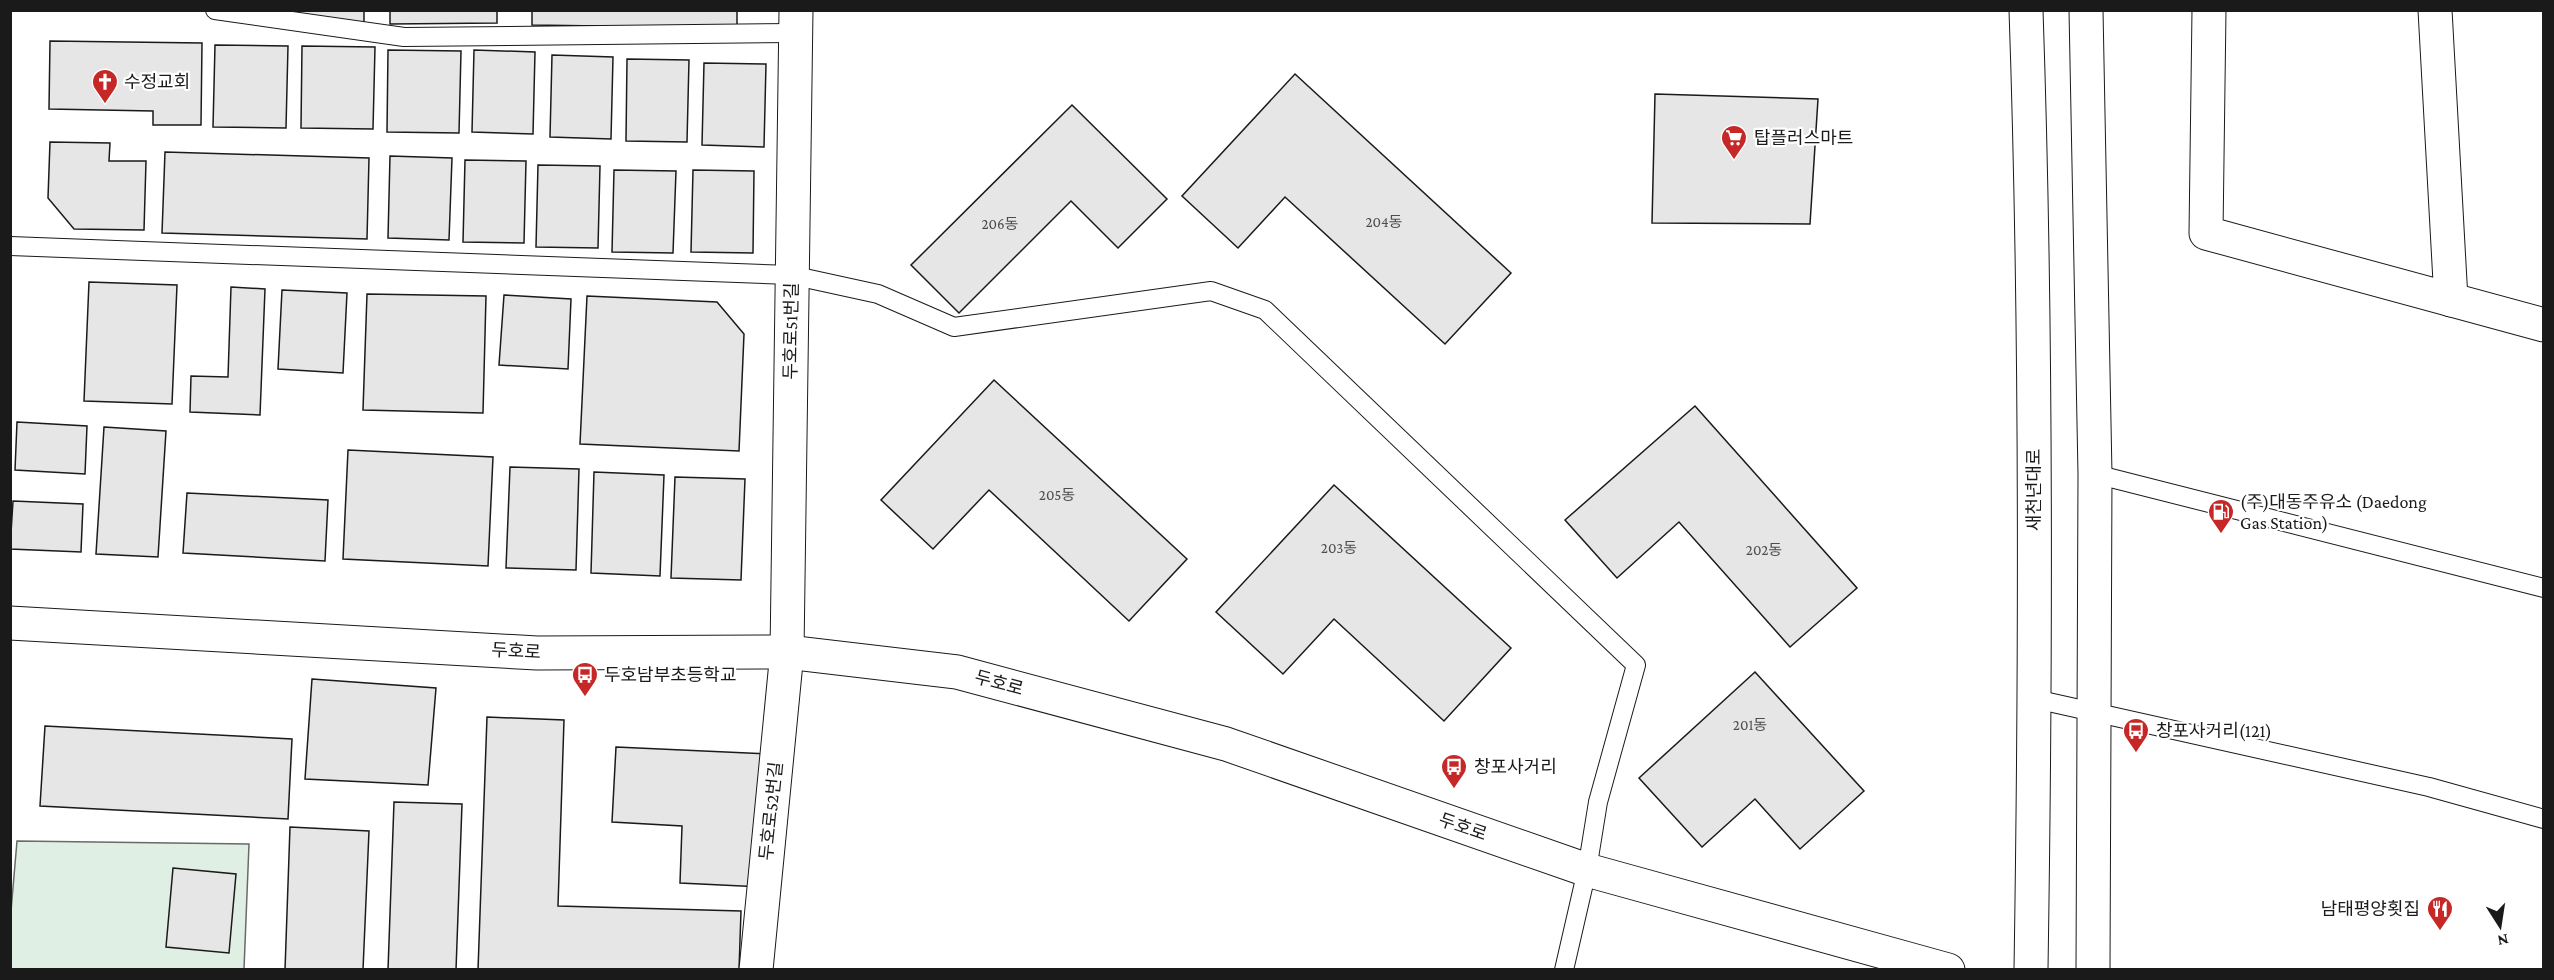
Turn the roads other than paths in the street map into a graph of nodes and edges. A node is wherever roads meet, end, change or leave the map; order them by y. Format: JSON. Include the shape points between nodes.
{"nodes":[{"id":1,"x":215,"y":10,"type":"edge"},
{"id":2,"x":2026,"y":10,"type":"edge"},
{"id":3,"x":2086,"y":10,"type":"edge"},
{"id":4,"x":2209,"y":10,"type":"edge"},
{"id":5,"x":2435,"y":10,"type":"edge"},
{"id":6,"x":797,"y":22,"type":"edge"},
{"id":7,"x":10,"y":246,"type":"edge"},
{"id":8,"x":791,"y":275,"type":"junction"},
{"id":9,"x":2451,"y":300,"type":"junction"},
{"id":10,"x":2544,"y":324,"type":"edge"},
{"id":11,"x":2095,"y":474,"type":"junction"},
{"id":12,"x":2544,"y":588,"type":"edge"},
{"id":13,"x":10,"y":623,"type":"edge"},
{"id":14,"x":787,"y":652,"type":"junction"},
{"id":15,"x":2035,"y":699,"type":"junction"},
{"id":16,"x":2094,"y":711,"type":"junction"},
{"id":17,"x":2544,"y":819,"type":"edge"},
{"id":18,"x":1587,"y":870,"type":"junction"},
{"id":19,"x":756,"y":969,"type":"edge"},
{"id":20,"x":1564,"y":969,"type":"edge"},
{"id":21,"x":1948,"y":969,"type":"edge"},
{"id":22,"x":2031,"y":969,"type":"edge"},
{"id":23,"x":2093,"y":969,"type":"edge"}],
"edges":[{"from":1,"to":6,"type":"lane","via":[[404,37]]},
{"from":2,"to":15,"type":"street","name":"새천년대로","via":[[2034,281]]},
{"from":3,"to":11,"type":"street"},
{"from":4,"to":9,"type":"street","via":[[2206,233]]},
{"from":5,"to":9,"type":"street"},
{"from":6,"to":8,"type":"street","name":"두호로51번길"},
{"from":7,"to":8,"type":"lane"},
{"from":8,"to":14,"type":"street","name":"두호로51번길"},
{"from":8,"to":18,"type":"lane","via":[[878,294],[954,327],[1211,291],[1265,310],[1636,665],[1598,802]]},
{"from":9,"to":10,"type":"street"},
{"from":11,"to":12,"type":"lane"},
{"from":11,"to":16,"type":"street"},
{"from":13,"to":14,"type":"street","name":"두호로","via":[[537,653]]},
{"from":14,"to":18,"type":"street","name":"두호로","via":[[957,672],[1226,744]]},
{"from":14,"to":19,"type":"street","name":"두호로52번길"},
{"from":15,"to":16,"type":"lane"},
{"from":15,"to":22,"type":"street","name":"새천년대로"},
{"from":16,"to":17,"type":"lane","via":[[2429,787]]},
{"from":16,"to":23,"type":"street"},
{"from":18,"to":20,"type":"lane"},
{"from":18,"to":21,"type":"street","name":"두호로"}]}
